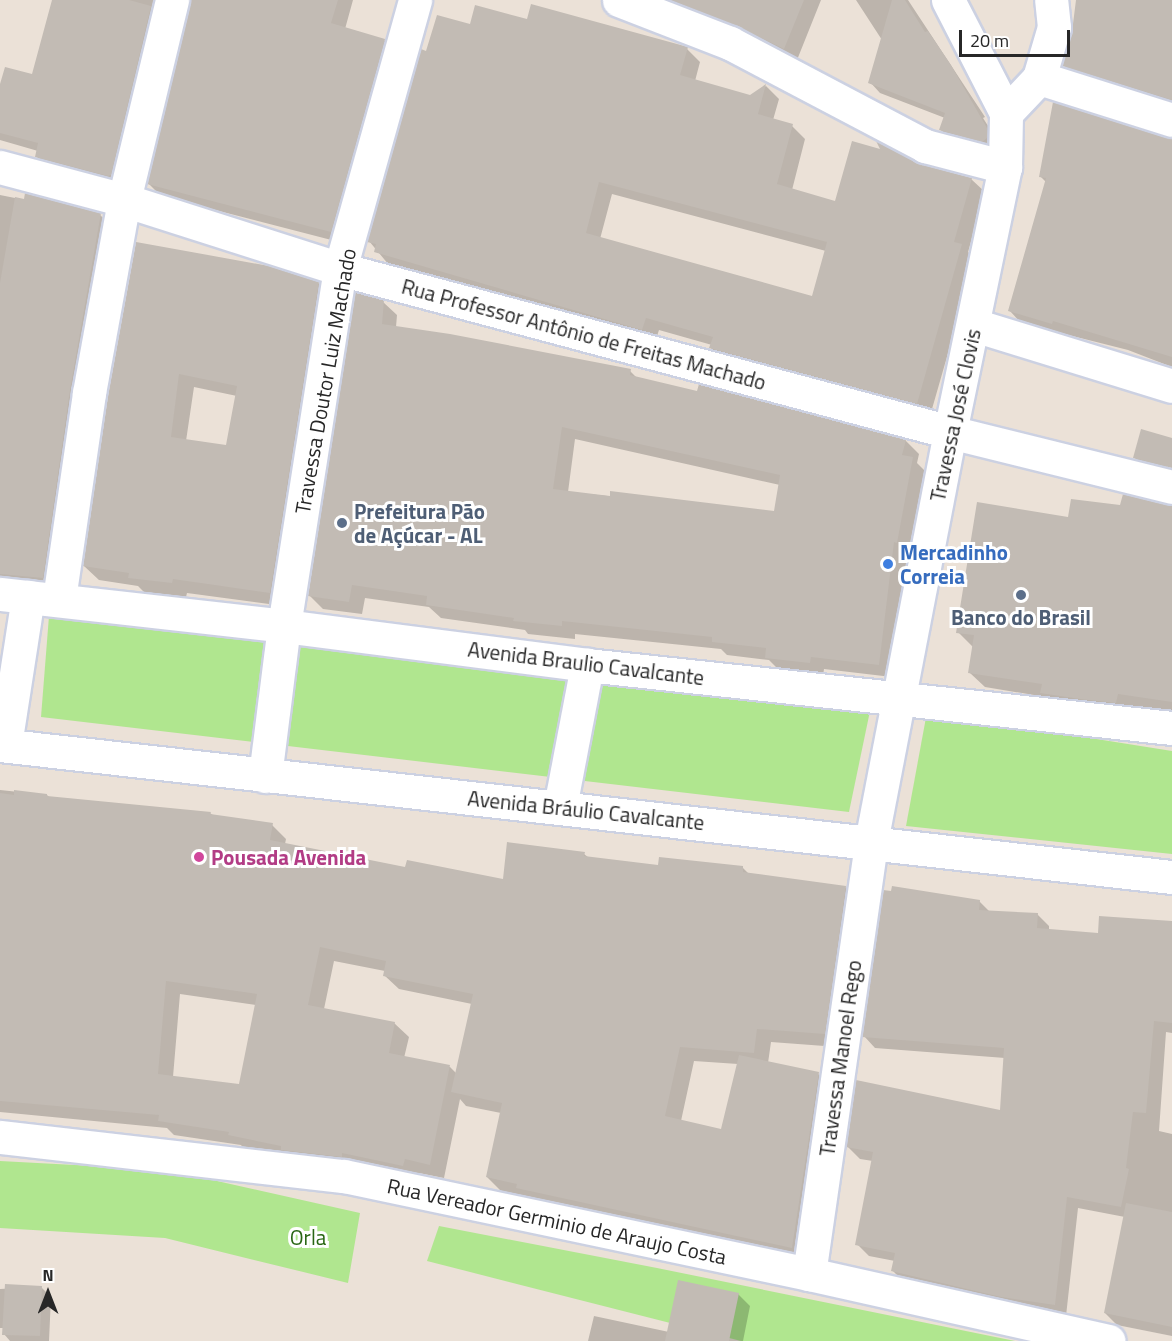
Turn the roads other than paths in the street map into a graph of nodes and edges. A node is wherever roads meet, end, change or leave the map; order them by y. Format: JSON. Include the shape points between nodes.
{"nodes":[{"id":1,"x":172,"y":0,"type":"edge"},
{"id":2,"x":415,"y":0,"type":"edge"},
{"id":3,"x":619,"y":0,"type":"edge"},
{"id":4,"x":948,"y":0,"type":"edge"},
{"id":5,"x":1052,"y":0,"type":"edge"},
{"id":6,"x":1038,"y":78,"type":"junction"},
{"id":7,"x":1006,"y":113,"type":"junction"},
{"id":8,"x":1172,"y":120,"type":"edge"},
{"id":9,"x":0,"y":167,"type":"edge"},
{"id":10,"x":1005,"y":167,"type":"junction"},
{"id":11,"x":124,"y":200,"type":"junction"},
{"id":12,"x":340,"y":269,"type":"junction"},
{"id":13,"x":974,"y":326,"type":"junction"},
{"id":14,"x":1172,"y":386,"type":"edge"},
{"id":15,"x":950,"y":432,"type":"junction"},
{"id":16,"x":1172,"y":487,"type":"edge"},
{"id":17,"x":29,"y":597,"type":"edge"},
{"id":18,"x":284,"y":626,"type":"junction"},
{"id":19,"x":586,"y":664,"type":"junction"},
{"id":20,"x":898,"y":696,"type":"junction"},
{"id":21,"x":1172,"y":728,"type":"edge"},
{"id":22,"x":2,"y":745,"type":"edge"},
{"id":23,"x":265,"y":776,"type":"junction"},
{"id":24,"x":560,"y":807,"type":"junction"},
{"id":25,"x":871,"y":842,"type":"junction"},
{"id":26,"x":1172,"y":877,"type":"edge"},
{"id":27,"x":0,"y":1137,"type":"edge"},
{"id":28,"x":809,"y":1274,"type":"junction"},
{"id":29,"x":1109,"y":1341,"type":"edge"}],
"edges":[{"from":1,"to":11,"type":"street"},
{"from":2,"to":12,"type":"street","name":"Travessa Doutor Luiz Machado"},
{"from":3,"to":10,"type":"street","via":[[730,43],[925,146]]},
{"from":4,"to":7,"type":"street"},
{"from":5,"to":6,"type":"street","via":[[1054,27]]},
{"from":6,"to":7,"type":"street"},
{"from":6,"to":8,"type":"street"},
{"from":7,"to":10,"type":"street","name":"Travessa José Clovis"},
{"from":9,"to":11,"type":"street","name":"Rua Professor Antônio de Freitas Machado"},
{"from":10,"to":13,"type":"street","name":"Travessa José Clovis"},
{"from":11,"to":12,"type":"street","name":"Rua Professor Antônio de Freitas Machado"},
{"from":11,"to":17,"type":"street","via":[[89,393]]},
{"from":12,"to":15,"type":"street","name":"Rua Professor Antônio de Freitas Machado"},
{"from":12,"to":18,"type":"street","name":"Travessa Doutor Luiz Machado"},
{"from":13,"to":14,"type":"street"},
{"from":13,"to":15,"type":"street","name":"Travessa José Clovis"},
{"from":15,"to":16,"type":"street","name":"Rua Professor Antônio de Freitas Machado"},
{"from":15,"to":20,"type":"street","name":"Travessa José Clovis"},
{"from":17,"to":18,"type":"street","name":"Avenida Braulio Cavalcante"},
{"from":17,"to":22,"type":"street"},
{"from":18,"to":19,"type":"street","name":"Avenida Braulio Cavalcante"},
{"from":18,"to":23,"type":"street","name":"Travessa Doutor Luiz Machado"},
{"from":19,"to":20,"type":"street","name":"Avenida Braulio Cavalcante"},
{"from":19,"to":24,"type":"street"},
{"from":20,"to":21,"type":"street","name":"Avenida Braulio Cavalcante"},
{"from":20,"to":25,"type":"street","name":"Travessa José Clovis"},
{"from":22,"to":23,"type":"street","name":"Avenida Bráulio Cavalcante"},
{"from":23,"to":24,"type":"street","name":"Avenida Bráulio Cavalcante"},
{"from":24,"to":25,"type":"street","name":"Avenida Bráulio Cavalcante"},
{"from":25,"to":26,"type":"street","name":"Avenida Bráulio Cavalcante"},
{"from":25,"to":28,"type":"street","name":"Travessa Manoel Rego"},
{"from":27,"to":28,"type":"street","name":"Rua Vereador Germinio de Araujo Costa","via":[[344,1176]]},
{"from":28,"to":29,"type":"street","name":"Rua Vereador Germinio de Araujo Costa"}]}
